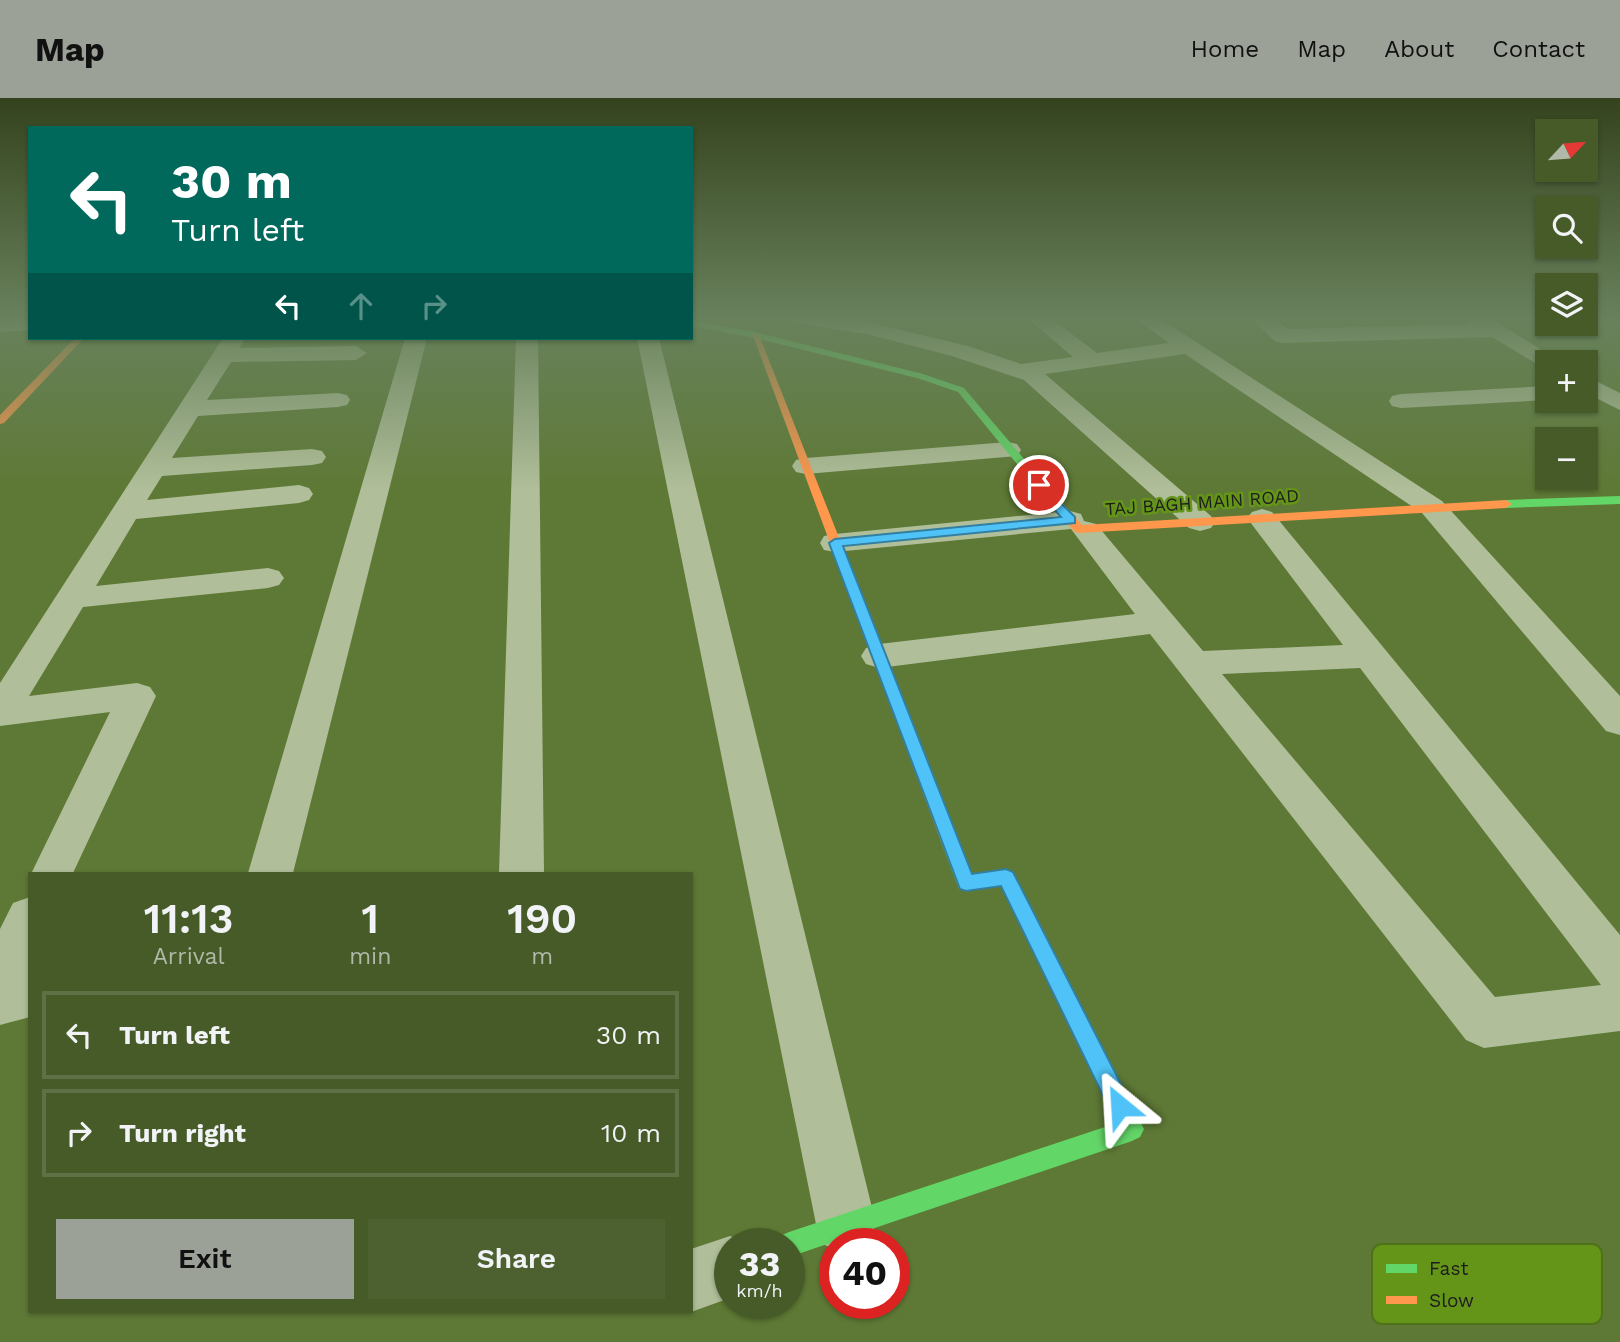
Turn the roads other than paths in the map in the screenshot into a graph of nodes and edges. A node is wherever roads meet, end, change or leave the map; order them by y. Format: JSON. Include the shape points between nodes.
{"nodes":[{"id":1,"x":45,"y":374,"type":"edge"},
{"id":2,"x":212,"y":374,"type":"edge"},
{"id":3,"x":406,"y":374,"type":"edge"},
{"id":4,"x":527,"y":374,"type":"edge"},
{"id":5,"x":656,"y":374,"type":"edge"},
{"id":6,"x":770,"y":374,"type":"edge"},
{"id":7,"x":901,"y":374,"type":"edge"},
{"id":8,"x":1029,"y":374,"type":"edge"},
{"id":9,"x":1232,"y":374,"type":"edge"},
{"id":10,"x":1598,"y":392,"type":"edge"},
{"id":11,"x":1535,"y":394,"type":"edge"},
{"id":12,"x":338,"y":400,"type":"dead end"},
{"id":13,"x":1401,"y":401,"type":"dead end"},
{"id":14,"x":1620,"y":403,"type":"edge"},
{"id":15,"x":190,"y":409,"type":"junction"},
{"id":16,"x":0,"y":421,"type":"edge"},
{"id":17,"x":1008,"y":450,"type":"junction"},
{"id":18,"x":312,"y":457,"type":"dead end"},
{"id":19,"x":806,"y":466,"type":"junction"},
{"id":20,"x":154,"y":468,"type":"junction"},
{"id":21,"x":299,"y":494,"type":"dead end"},
{"id":22,"x":1620,"y":500,"type":"edge"},
{"id":23,"x":1433,"y":507,"type":"junction"},
{"id":24,"x":127,"y":511,"type":"junction"},
{"id":25,"x":1262,"y":518,"type":"junction"},
{"id":26,"x":1199,"y":522,"type":"junction"},
{"id":27,"x":1078,"y":525,"type":"junction"},
{"id":28,"x":835,"y":543,"type":"junction"},
{"id":29,"x":268,"y":578,"type":"dead end"},
{"id":30,"x":73,"y":598,"type":"junction"},
{"id":31,"x":1160,"y":622,"type":"junction"},
{"id":32,"x":879,"y":656,"type":"junction"},
{"id":33,"x":1371,"y":656,"type":"junction"},
{"id":34,"x":1194,"y":663,"type":"junction"},
{"id":35,"x":1,"y":713,"type":"edge"},
{"id":36,"x":1620,"y":722,"type":"edge"},
{"id":37,"x":51,"y":872,"type":"edge"},
{"id":38,"x":271,"y":872,"type":"edge"},
{"id":39,"x":522,"y":872,"type":"edge"},
{"id":40,"x":28,"y":922,"type":"edge"},
{"id":41,"x":1620,"y":972,"type":"edge"},
{"id":42,"x":0,"y":979,"type":"edge"},
{"id":43,"x":28,"y":994,"type":"edge"},
{"id":44,"x":0,"y":1001,"type":"edge"},
{"id":45,"x":1620,"y":1007,"type":"edge"},
{"id":46,"x":846,"y":1224,"type":"junction"},
{"id":47,"x":805,"y":1239,"type":"edge"},
{"id":48,"x":714,"y":1273,"type":"edge"},
{"id":49,"x":693,"y":1280,"type":"edge"}],
"edges":[{"from":1,"to":16,"type":"street"},
{"from":2,"to":15,"type":"street"},
{"from":3,"to":38,"type":"street"},
{"from":4,"to":39,"type":"street"},
{"from":5,"to":46,"type":"street"},
{"from":6,"to":19,"type":"street"},
{"from":7,"to":17,"type":"street","via":[[961,390]]},
{"from":8,"to":26,"type":"street"},
{"from":9,"to":23,"type":"street"},
{"from":10,"to":14,"type":"street"},
{"from":11,"to":13,"type":"street"},
{"from":12,"to":15,"type":"street"},
{"from":15,"to":20,"type":"street"},
{"from":17,"to":19,"type":"street"},
{"from":17,"to":27,"type":"street"},
{"from":18,"to":20,"type":"street"},
{"from":19,"to":28,"type":"street"},
{"from":20,"to":24,"type":"street"},
{"from":21,"to":24,"type":"street"},
{"from":22,"to":23,"type":"street","name":"TAJ BAGH MAIN ROAD"},
{"from":23,"to":25,"type":"street","name":"TAJ BAGH MAIN ROAD"},
{"from":23,"to":36,"type":"street"},
{"from":24,"to":30,"type":"street"},
{"from":25,"to":26,"type":"street","name":"TAJ BAGH MAIN ROAD"},
{"from":25,"to":33,"type":"street"},
{"from":26,"to":27,"type":"street","name":"TAJ BAGH MAIN ROAD"},
{"from":27,"to":28,"type":"street"},
{"from":27,"to":31,"type":"street"},
{"from":28,"to":32,"type":"street"},
{"from":29,"to":30,"type":"street"},
{"from":30,"to":35,"type":"street"},
{"from":31,"to":32,"type":"street"},
{"from":31,"to":34,"type":"street"},
{"from":32,"to":46,"type":"street","via":[[966,883],[1006,877],[1132,1129]]},
{"from":33,"to":34,"type":"street"},
{"from":33,"to":41,"type":"street"},
{"from":34,"to":45,"type":"street","via":[[1484,1023]]},
{"from":35,"to":37,"type":"street","via":[[137,696]]},
{"from":40,"to":42,"type":"street"},
{"from":43,"to":44,"type":"street"},
{"from":46,"to":47,"type":"street"},
{"from":48,"to":49,"type":"street"}]}
